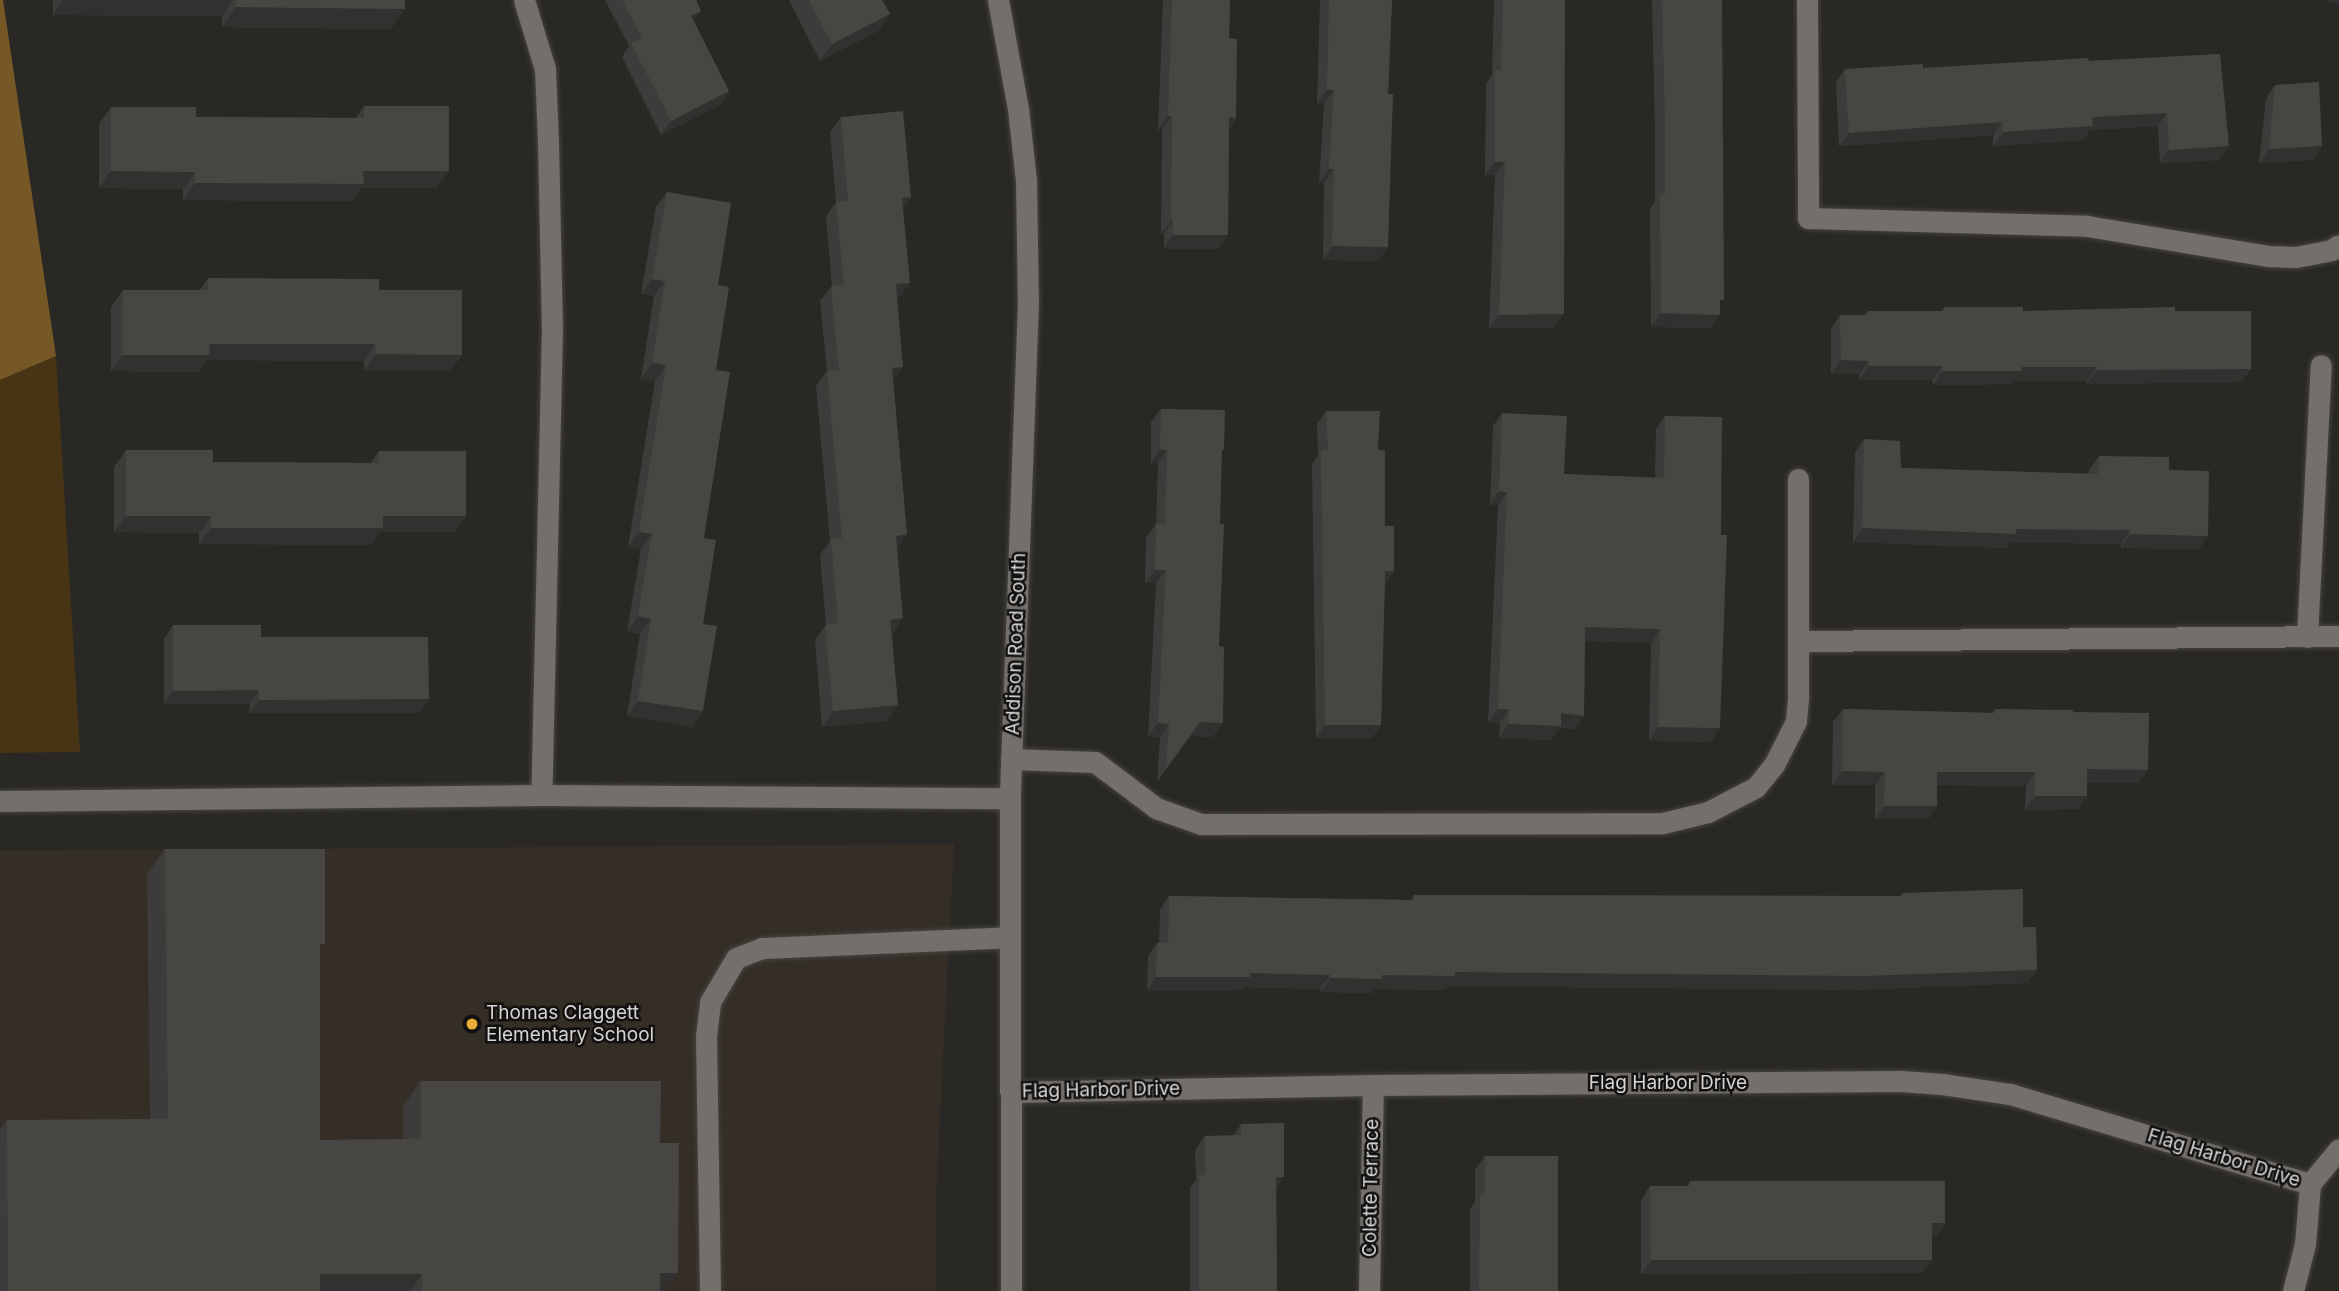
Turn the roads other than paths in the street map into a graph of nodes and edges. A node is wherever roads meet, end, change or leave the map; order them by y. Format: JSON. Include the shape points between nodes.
{"nodes":[{"id":1,"x":524,"y":0,"type":"edge"},
{"id":2,"x":998,"y":0,"type":"edge"},
{"id":3,"x":1807,"y":0,"type":"edge"},
{"id":4,"x":2339,"y":245,"type":"edge"},
{"id":5,"x":2321,"y":365,"type":"dead end"},
{"id":6,"x":1798,"y":479,"type":"dead end"},
{"id":7,"x":2307,"y":636,"type":"junction"},
{"id":8,"x":2339,"y":636,"type":"edge"},
{"id":9,"x":1798,"y":641,"type":"junction"},
{"id":10,"x":1011,"y":759,"type":"junction"},
{"id":11,"x":541,"y":795,"type":"junction"},
{"id":12,"x":1010,"y":798,"type":"junction"},
{"id":13,"x":0,"y":801,"type":"edge"},
{"id":14,"x":1010,"y":937,"type":"junction"},
{"id":15,"x":1373,"y":1085,"type":"junction"},
{"id":16,"x":1011,"y":1092,"type":"junction"},
{"id":17,"x":2339,"y":1149,"type":"edge"},
{"id":18,"x":2310,"y":1184,"type":"junction"},
{"id":19,"x":710,"y":1291,"type":"edge"},
{"id":20,"x":1011,"y":1291,"type":"edge"},
{"id":21,"x":1369,"y":1291,"type":"edge"},
{"id":22,"x":2293,"y":1291,"type":"edge"}],
"edges":[{"from":1,"to":11,"type":"street","via":[[545,69],[552,327]]},
{"from":2,"to":10,"type":"street","name":"Addison Road South","via":[[1026,180],[1028,302]]},
{"from":3,"to":4,"type":"street","via":[[1808,218],[2087,226],[2268,256],[2296,257]]},
{"from":5,"to":7,"type":"street"},
{"from":6,"to":9,"type":"street"},
{"from":7,"to":8,"type":"street"},
{"from":7,"to":9,"type":"street"},
{"from":9,"to":10,"type":"street","via":[[1796,721],[1774,765],[1756,786],[1731,803],[1663,823],[1201,824],[1156,808],[1095,762]]},
{"from":10,"to":12,"type":"street","name":"Addison Road South"},
{"from":11,"to":12,"type":"street"},
{"from":11,"to":13,"type":"street"},
{"from":12,"to":14,"type":"street","name":"Addison Road South"},
{"from":14,"to":16,"type":"street","name":"Addison Road South"},
{"from":14,"to":19,"type":"street","via":[[762,948],[736,958],[710,1002],[706,1036]]},
{"from":15,"to":16,"type":"street","name":"Flag Harbor Drive"},
{"from":15,"to":18,"type":"street","name":"Flag Harbor Drive","via":[[1942,1084],[2010,1094]]},
{"from":15,"to":21,"type":"street","name":"Colette Terrace"},
{"from":16,"to":20,"type":"street","name":"Addison Road South"},
{"from":17,"to":18,"type":"street","name":"Flag Harbor Drive"},
{"from":18,"to":22,"type":"street","name":"Flag Harbor Drive","via":[[2305,1244]]}]}
